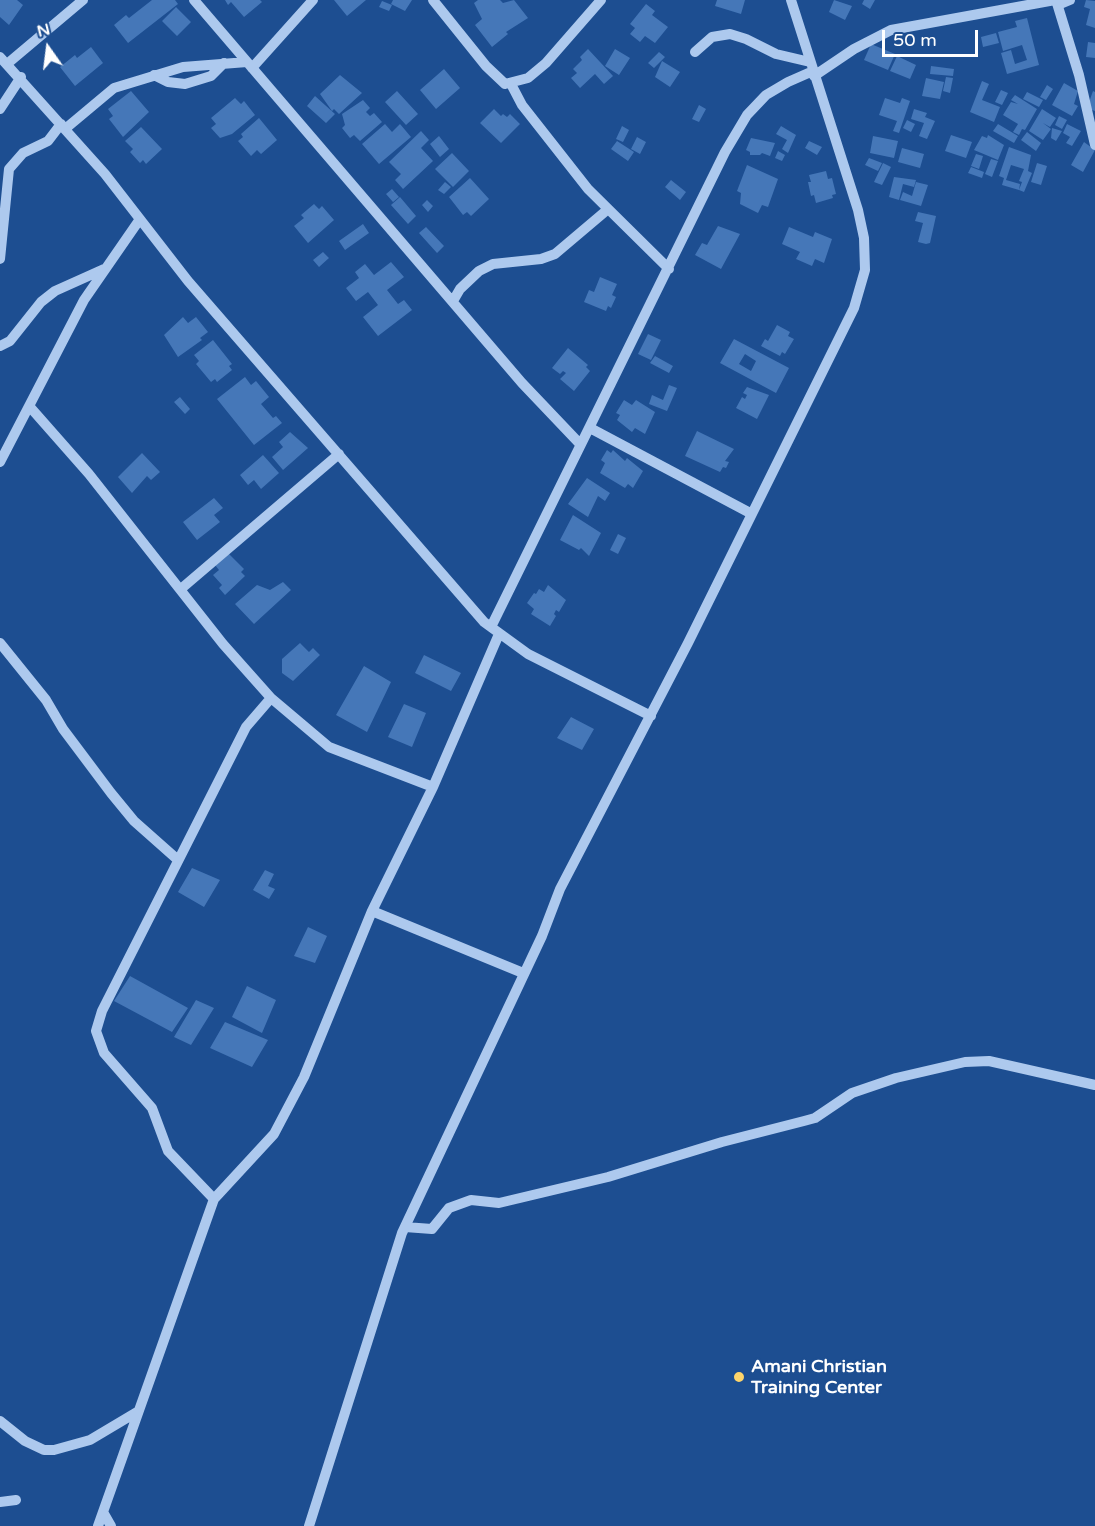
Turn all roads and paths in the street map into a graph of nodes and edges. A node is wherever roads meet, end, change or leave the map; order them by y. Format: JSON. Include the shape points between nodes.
{"nodes":[{"id":1,"x":83,"y":0,"type":"edge"},
{"id":2,"x":194,"y":0,"type":"edge"},
{"id":3,"x":313,"y":0,"type":"edge"},
{"id":4,"x":433,"y":0,"type":"edge"},
{"id":5,"x":601,"y":0,"type":"edge"},
{"id":6,"x":791,"y":0,"type":"edge"},
{"id":7,"x":1070,"y":0,"type":"edge"},
{"id":8,"x":1056,"y":2,"type":"edge"},
{"id":9,"x":694,"y":52,"type":"dead end"},
{"id":10,"x":3,"y":61,"type":"edge"},
{"id":11,"x":224,"y":63,"type":"junction"},
{"id":12,"x":249,"y":65,"type":"junction"},
{"id":13,"x":812,"y":70,"type":"junction"},
{"id":14,"x":154,"y":75,"type":"junction"},
{"id":15,"x":21,"y":77,"type":"junction"},
{"id":16,"x":511,"y":84,"type":"junction"},
{"id":17,"x":0,"y":110,"type":"edge"},
{"id":18,"x":63,"y":127,"type":"junction"},
{"id":19,"x":1095,"y":145,"type":"edge"},
{"id":20,"x":607,"y":210,"type":"junction"},
{"id":21,"x":140,"y":219,"type":"junction"},
{"id":22,"x":0,"y":259,"type":"edge"},
{"id":23,"x":104,"y":269,"type":"junction"},
{"id":24,"x":669,"y":269,"type":"junction"},
{"id":25,"x":453,"y":301,"type":"junction"},
{"id":26,"x":0,"y":346,"type":"edge"},
{"id":27,"x":30,"y":407,"type":"junction"},
{"id":28,"x":590,"y":428,"type":"junction"},
{"id":29,"x":580,"y":444,"type":"junction"},
{"id":30,"x":339,"y":454,"type":"junction"},
{"id":31,"x":0,"y":462,"type":"edge"},
{"id":32,"x":752,"y":514,"type":"junction"},
{"id":33,"x":182,"y":588,"type":"junction"},
{"id":34,"x":495,"y":631,"type":"junction"},
{"id":35,"x":0,"y":643,"type":"edge"},
{"id":36,"x":272,"y":698,"type":"junction"},
{"id":37,"x":651,"y":716,"type":"junction"},
{"id":38,"x":433,"y":787,"type":"junction"},
{"id":39,"x":178,"y":860,"type":"junction"},
{"id":40,"x":372,"y":911,"type":"junction"},
{"id":41,"x":523,"y":973,"type":"junction"},
{"id":42,"x":1095,"y":1085,"type":"edge"},
{"id":43,"x":214,"y":1199,"type":"junction"},
{"id":44,"x":405,"y":1227,"type":"junction"},
{"id":45,"x":137,"y":1412,"type":"junction"},
{"id":46,"x":0,"y":1421,"type":"edge"},
{"id":47,"x":15,"y":1500,"type":"dead end"},
{"id":48,"x":0,"y":1502,"type":"edge"},
{"id":49,"x":103,"y":1512,"type":"junction"},
{"id":50,"x":98,"y":1526,"type":"edge"},
{"id":51,"x":111,"y":1526,"type":"edge"},
{"id":52,"x":309,"y":1526,"type":"edge"}],
"edges":[{"from":1,"to":10,"type":"street"},
{"from":2,"to":12,"type":"street"},
{"from":3,"to":12,"type":"street"},
{"from":4,"to":16,"type":"street","via":[[496,78]]},
{"from":5,"to":16,"type":"street","via":[[546,63],[528,78]]},
{"from":6,"to":13,"type":"street"},
{"from":7,"to":8,"type":"street"},
{"from":8,"to":13,"type":"street","via":[[891,30]]},
{"from":8,"to":19,"type":"street"},
{"from":9,"to":13,"type":"street","via":[[712,37],[730,34]]},
{"from":10,"to":15,"type":"street"},
{"from":11,"to":12,"type":"street"},
{"from":11,"to":14,"type":"street","via":[[200,64]]},
{"from":11,"to":14,"type":"street","via":[[211,76],[185,84]]},
{"from":12,"to":25,"type":"street"},
{"from":13,"to":24,"type":"street","via":[[766,96],[747,116],[690,220]]},
{"from":13,"to":32,"type":"street","via":[[858,210],[865,270],[854,308]]},
{"from":14,"to":18,"type":"street","via":[[114,88]]},
{"from":15,"to":17,"type":"street"},
{"from":15,"to":18,"type":"street"},
{"from":16,"to":20,"type":"street","via":[[526,111]]},
{"from":18,"to":21,"type":"street"},
{"from":18,"to":22,"type":"street","via":[[48,141],[23,153],[9,169]]},
{"from":20,"to":24,"type":"street"},
{"from":20,"to":25,"type":"street","via":[[555,254],[493,264],[479,271]]},
{"from":21,"to":23,"type":"street"},
{"from":21,"to":30,"type":"street","via":[[188,281]]},
{"from":23,"to":26,"type":"street","via":[[55,291],[41,302],[10,341]]},
{"from":23,"to":27,"type":"street","via":[[54,355]]},
{"from":24,"to":28,"type":"street"},
{"from":25,"to":29,"type":"street","via":[[545,410]]},
{"from":27,"to":31,"type":"street"},
{"from":27,"to":33,"type":"street"},
{"from":28,"to":29,"type":"street"},
{"from":28,"to":32,"type":"street"},
{"from":29,"to":34,"type":"street"},
{"from":30,"to":33,"type":"street"},
{"from":30,"to":34,"type":"street"},
{"from":32,"to":37,"type":"street"},
{"from":33,"to":36,"type":"street","via":[[223,644]]},
{"from":34,"to":37,"type":"street","via":[[528,654]]},
{"from":34,"to":38,"type":"street"},
{"from":35,"to":39,"type":"street","via":[[46,700],[111,793],[134,821]]},
{"from":36,"to":38,"type":"street","via":[[329,747]]},
{"from":36,"to":39,"type":"street","via":[[246,728]]},
{"from":37,"to":41,"type":"street","via":[[560,889]]},
{"from":38,"to":40,"type":"street"},
{"from":39,"to":43,"type":"street","via":[[102,1011],[96,1031],[104,1053],[152,1108],[168,1151]]},
{"from":40,"to":41,"type":"street"},
{"from":40,"to":43,"type":"street","via":[[304,1077],[274,1134]]},
{"from":41,"to":44,"type":"street"},
{"from":42,"to":44,"type":"street","via":[[989,1061],[965,1062],[896,1078],[852,1094],[815,1118],[608,1177],[499,1203],[471,1200],[449,1208],[432,1229]]},
{"from":43,"to":45,"type":"street"},
{"from":44,"to":52,"type":"street"},
{"from":45,"to":46,"type":"street","via":[[90,1440],[54,1450],[44,1450],[26,1441]]},
{"from":45,"to":49,"type":"street"},
{"from":47,"to":48,"type":"street"},
{"from":49,"to":50,"type":"street"},
{"from":49,"to":51,"type":"street"}]}
